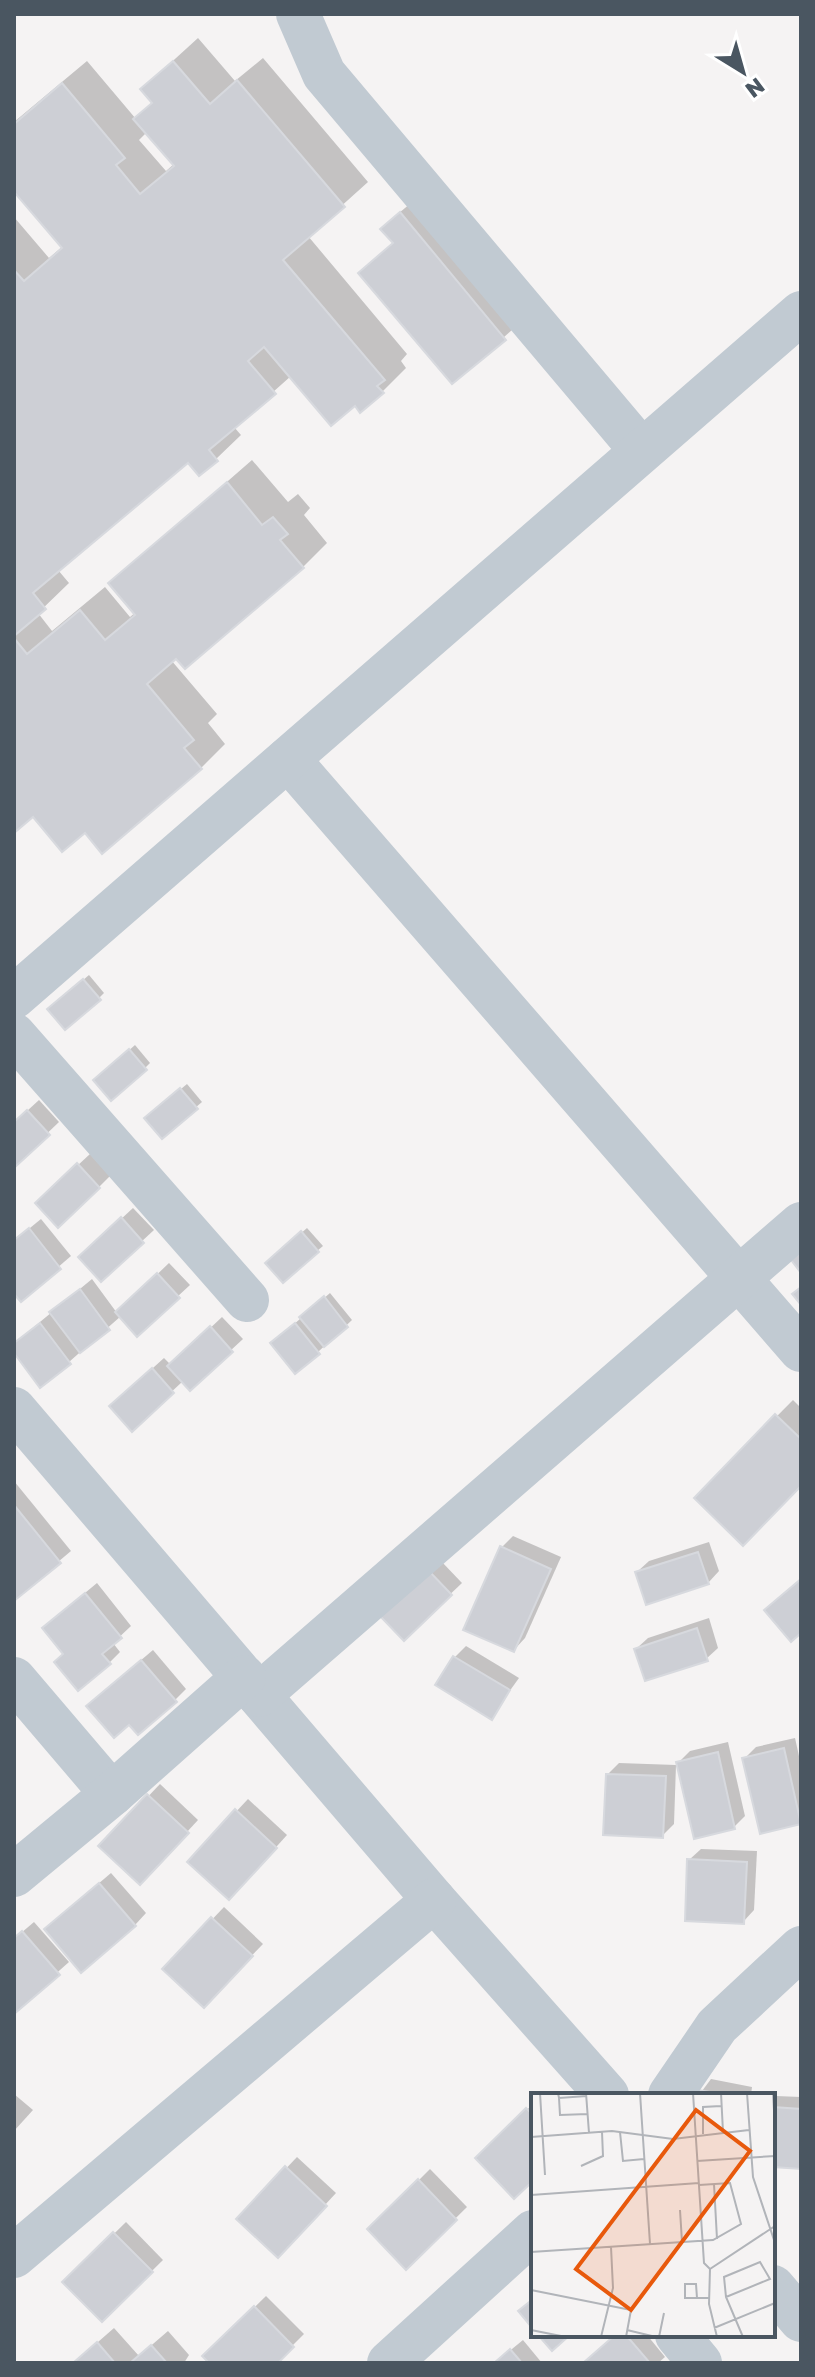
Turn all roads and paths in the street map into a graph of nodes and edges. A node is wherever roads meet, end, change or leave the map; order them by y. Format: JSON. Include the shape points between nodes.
{"nodes":[{"id":1,"x":298,"y":14,"type":"edge"},
{"id":2,"x":801,"y":313,"type":"edge"},
{"id":3,"x":641,"y":450,"type":"junction"},
{"id":4,"x":288,"y":759,"type":"junction"},
{"id":5,"x":14,"y":997,"type":"edge"},
{"id":6,"x":14,"y":1035,"type":"edge"},
{"id":7,"x":801,"y":1224,"type":"edge"},
{"id":8,"x":739,"y":1278,"type":"junction"},
{"id":9,"x":247,"y":1300,"type":"dead end"},
{"id":10,"x":801,"y":1350,"type":"edge"},
{"id":11,"x":14,"y":1409,"type":"edge"},
{"id":12,"x":14,"y":1679,"type":"edge"},
{"id":13,"x":252,"y":1686,"type":"junction"},
{"id":14,"x":112,"y":1794,"type":"junction"},
{"id":15,"x":14,"y":1875,"type":"edge"},
{"id":16,"x":434,"y":1900,"type":"junction"},
{"id":17,"x":801,"y":1948,"type":"edge"},
{"id":18,"x":605,"y":2093,"type":"edge"},
{"id":19,"x":671,"y":2093,"type":"edge"},
{"id":20,"x":531,"y":2234,"type":"edge"},
{"id":21,"x":14,"y":2256,"type":"edge"},
{"id":22,"x":775,"y":2289,"type":"edge"},
{"id":23,"x":801,"y":2320,"type":"edge"},
{"id":24,"x":679,"y":2337,"type":"edge"},
{"id":25,"x":393,"y":2362,"type":"edge"},
{"id":26,"x":700,"y":2363,"type":"edge"}],
"edges":[{"from":1,"to":3,"type":"street","via":[[324,74]]},
{"from":2,"to":3,"type":"street"},
{"from":3,"to":4,"type":"street"},
{"from":4,"to":5,"type":"street"},
{"from":4,"to":8,"type":"street"},
{"from":6,"to":9,"type":"street"},
{"from":7,"to":8,"type":"street"},
{"from":8,"to":10,"type":"street"},
{"from":8,"to":13,"type":"street"},
{"from":11,"to":13,"type":"street"},
{"from":12,"to":14,"type":"street"},
{"from":13,"to":14,"type":"street"},
{"from":13,"to":16,"type":"street"},
{"from":14,"to":15,"type":"street"},
{"from":16,"to":18,"type":"street"},
{"from":16,"to":21,"type":"street"},
{"from":17,"to":19,"type":"street","via":[[717,2026]]},
{"from":20,"to":25,"type":"street"},
{"from":22,"to":23,"type":"street"},
{"from":24,"to":26,"type":"street"}]}
